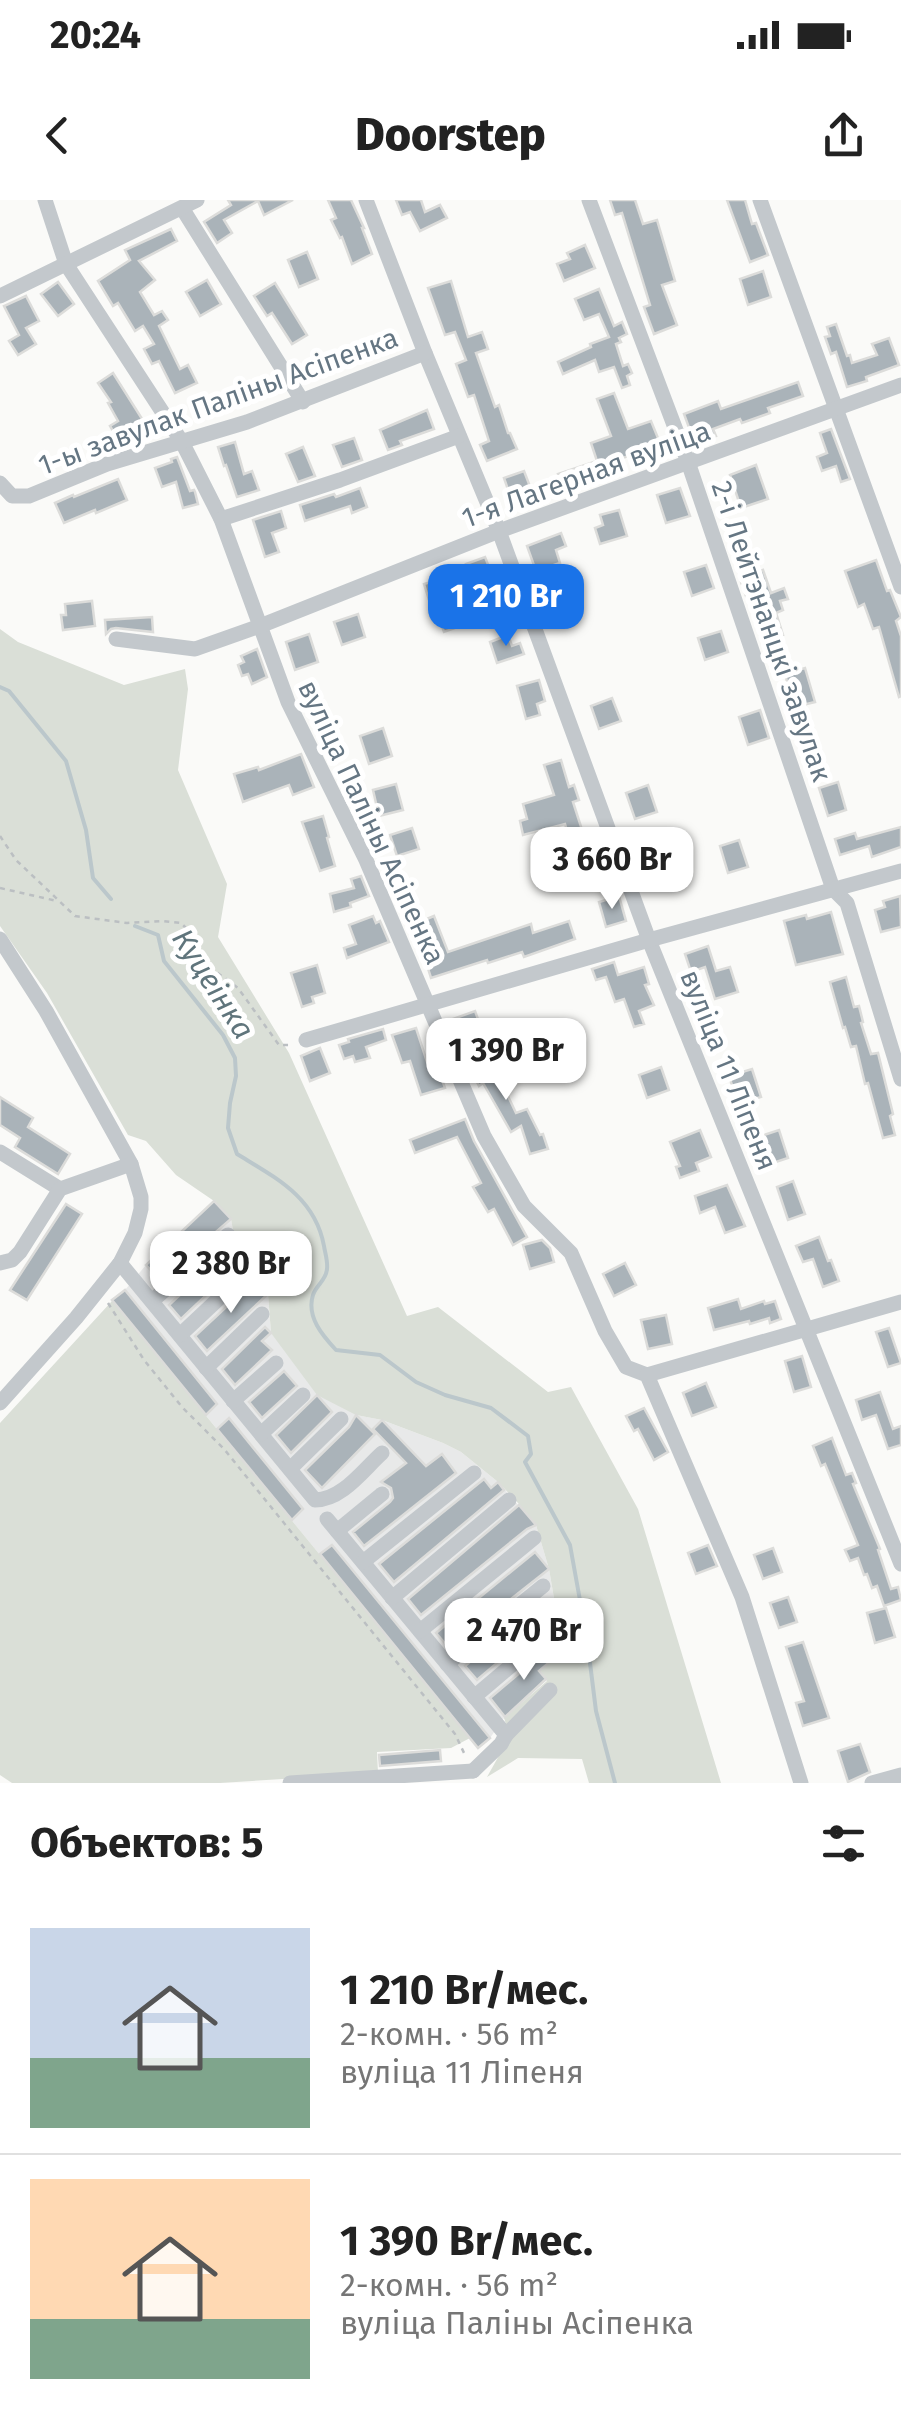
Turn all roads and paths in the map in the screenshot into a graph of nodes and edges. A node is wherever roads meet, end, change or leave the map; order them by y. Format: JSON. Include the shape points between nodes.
{"nodes":[{"id":1,"x":45,"y":200,"type":"edge"},
{"id":2,"x":366,"y":200,"type":"edge"},
{"id":3,"x":590,"y":200,"type":"edge"},
{"id":4,"x":760,"y":200,"type":"edge"},
{"id":5,"x":190,"y":204,"type":"edge"},
{"id":6,"x":66,"y":264,"type":"junction"},
{"id":7,"x":0,"y":296,"type":"edge"},
{"id":8,"x":424,"y":353,"type":"junction"},
{"id":9,"x":901,"y":386,"type":"edge"},
{"id":10,"x":303,"y":402,"type":"junction"},
{"id":11,"x":836,"y":409,"type":"junction"},
{"id":12,"x":458,"y":436,"type":"junction"},
{"id":13,"x":182,"y":442,"type":"junction"},
{"id":14,"x":688,"y":462,"type":"junction"},
{"id":15,"x":0,"y":483,"type":"edge"},
{"id":16,"x":221,"y":519,"type":"junction"},
{"id":17,"x":498,"y":532,"type":"junction"},
{"id":18,"x":901,"y":587,"type":"edge"},
{"id":19,"x":260,"y":626,"type":"junction"},
{"id":20,"x":116,"y":639,"type":"dead end"},
{"id":21,"x":0,"y":836,"type":"edge"},
{"id":22,"x":901,"y":871,"type":"edge"},
{"id":23,"x":0,"y":888,"type":"edge"},
{"id":24,"x":833,"y":889,"type":"junction"},
{"id":25,"x":59,"y":902,"type":"junction"},
{"id":26,"x":0,"y":939,"type":"edge"},
{"id":27,"x":649,"y":940,"type":"junction"},
{"id":28,"x":428,"y":1004,"type":"junction"},
{"id":29,"x":306,"y":1040,"type":"joint"},
{"id":30,"x":901,"y":1079,"type":"edge"},
{"id":31,"x":0,"y":1152,"type":"edge"},
{"id":32,"x":132,"y":1164,"type":"junction"},
{"id":33,"x":60,"y":1189,"type":"junction"},
{"id":34,"x":228,"y":1235,"type":"dead end"},
{"id":35,"x":120,"y":1262,"type":"junction"},
{"id":36,"x":0,"y":1263,"type":"edge"},
{"id":37,"x":246,"y":1273,"type":"dead end"},
{"id":38,"x":96,"y":1292,"type":"junction"},
{"id":39,"x":152,"y":1301,"type":"junction"},
{"id":40,"x":901,"y":1302,"type":"edge"},
{"id":41,"x":262,"y":1314,"type":"dead end"},
{"id":42,"x":807,"y":1329,"type":"junction"},
{"id":43,"x":180,"y":1336,"type":"junction"},
{"id":44,"x":276,"y":1364,"type":"dead end"},
{"id":45,"x":206,"y":1368,"type":"junction"},
{"id":46,"x":647,"y":1375,"type":"junction"},
{"id":47,"x":303,"y":1395,"type":"dead end"},
{"id":48,"x":234,"y":1401,"type":"junction"},
{"id":49,"x":0,"y":1403,"type":"edge"},
{"id":50,"x":342,"y":1419,"type":"dead end"},
{"id":51,"x":261,"y":1434,"type":"junction"},
{"id":52,"x":382,"y":1453,"type":"dead end"},
{"id":53,"x":290,"y":1470,"type":"junction"},
{"id":54,"x":474,"y":1473,"type":"dead end"},
{"id":55,"x":382,"y":1494,"type":"dead end"},
{"id":56,"x":509,"y":1500,"type":"dead end"},
{"id":57,"x":534,"y":1538,"type":"dead end"},
{"id":58,"x":363,"y":1562,"type":"junction"},
{"id":59,"x":901,"y":1564,"type":"edge"},
{"id":60,"x":543,"y":1586,"type":"dead end"},
{"id":61,"x":392,"y":1598,"type":"junction"},
{"id":62,"x":553,"y":1630,"type":"dead end"},
{"id":63,"x":420,"y":1631,"type":"junction"},
{"id":64,"x":447,"y":1664,"type":"junction"},
{"id":65,"x":550,"y":1690,"type":"dead end"},
{"id":66,"x":474,"y":1697,"type":"junction"},
{"id":67,"x":506,"y":1735,"type":"junction"},
{"id":68,"x":901,"y":1775,"type":"edge"},
{"id":69,"x":476,"y":1777,"type":"edge"},
{"id":70,"x":290,"y":1783,"type":"edge"},
{"id":71,"x":801,"y":1783,"type":"edge"},
{"id":72,"x":872,"y":1783,"type":"edge"}],
"edges":[{"from":1,"to":6,"type":"street","name":"вуліца Паліны Асіпенка"},
{"from":2,"to":8,"type":"street","name":"вуліца 11 Ліпеня"},
{"from":3,"to":14,"type":"street","name":"2-і Лейтэнанцкі завулак"},
{"from":4,"to":11,"type":"street"},
{"from":5,"to":6,"type":"street"},
{"from":5,"to":10,"type":"street"},
{"from":6,"to":7,"type":"street"},
{"from":6,"to":13,"type":"street","name":"вуліца Паліны Асіпенка"},
{"from":8,"to":10,"type":"street","name":"1-ы завулак Паліны Асіпенка"},
{"from":8,"to":12,"type":"street","name":"вуліца 11 Ліпеня"},
{"from":9,"to":11,"type":"street","name":"1-я Лагерная вуліца"},
{"from":10,"to":13,"type":"street","name":"1-ы завулак Паліны Асіпенка"},
{"from":11,"to":14,"type":"street","name":"1-я Лагерная вуліца"},
{"from":11,"to":18,"type":"street"},
{"from":12,"to":16,"type":"street"},
{"from":12,"to":17,"type":"street","name":"вуліца 11 Ліпеня"},
{"from":13,"to":15,"type":"street","name":"1-ы завулак Паліны Асіпенка","via":[[29,496],[12,496]]},
{"from":13,"to":16,"type":"street","name":"вуліца Паліны Асіпенка"},
{"from":14,"to":17,"type":"street","name":"1-я Лагерная вуліца"},
{"from":14,"to":24,"type":"street","name":"2-і Лейтэнанцкі завулак"},
{"from":16,"to":19,"type":"street","name":"вуліца Паліны Асіпенка"},
{"from":17,"to":19,"type":"street","name":"1-я Лагерная вуліца"},
{"from":17,"to":27,"type":"street","name":"вуліца 11 Ліпеня"},
{"from":19,"to":20,"type":"street","name":"1-я Лагерная вуліца","via":[[195,649]]},
{"from":19,"to":28,"type":"street","name":"вуліца Паліны Асіпенка","via":[[288,702]]},
{"from":21,"to":25,"type":"path"},
{"from":22,"to":24,"type":"street"},
{"from":23,"to":25,"type":"path"},
{"from":24,"to":27,"type":"street"},
{"from":24,"to":30,"type":"street","name":"2-і Лейтэнанцкі завулак","via":[[846,904]]},
{"from":25,"to":29,"type":"path","via":[[91,919],[180,924],[279,1045]]},
{"from":26,"to":32,"type":"street"},
{"from":27,"to":28,"type":"street"},
{"from":27,"to":42,"type":"street","name":"вуліца 11 Ліпеня"},
{"from":28,"to":29,"type":"street"},
{"from":28,"to":46,"type":"street","name":"вуліца Паліны Асіпенка","via":[[484,1136],[524,1206],[571,1253],[626,1366]]},
{"from":31,"to":33,"type":"street"},
{"from":32,"to":33,"type":"street"},
{"from":32,"to":35,"type":"street","via":[[141,1209]]},
{"from":33,"to":36,"type":"street","via":[[20,1252]]},
{"from":34,"to":39,"type":"street"},
{"from":35,"to":38,"type":"street"},
{"from":35,"to":39,"type":"street"},
{"from":37,"to":43,"type":"street"},
{"from":38,"to":49,"type":"street"},
{"from":38,"to":69,"type":"path","via":[[173,1396],[455,1734]]},
{"from":39,"to":43,"type":"street"},
{"from":40,"to":42,"type":"street"},
{"from":41,"to":45,"type":"street"},
{"from":42,"to":46,"type":"street"},
{"from":42,"to":59,"type":"street","name":"вуліца 11 Ліпеня"},
{"from":43,"to":45,"type":"street"},
{"from":44,"to":48,"type":"street"},
{"from":45,"to":48,"type":"street"},
{"from":46,"to":71,"type":"street","name":"вуліца Паліны Асіпенка","via":[[742,1596]]},
{"from":47,"to":51,"type":"street"},
{"from":48,"to":51,"type":"street"},
{"from":50,"to":53,"type":"street"},
{"from":51,"to":53,"type":"street"},
{"from":52,"to":53,"type":"street","via":[[324,1500],[315,1500]]},
{"from":54,"to":58,"type":"street"},
{"from":55,"to":58,"type":"street","via":[[332,1525]]},
{"from":56,"to":61,"type":"street"},
{"from":57,"to":63,"type":"street"},
{"from":58,"to":61,"type":"street"},
{"from":60,"to":64,"type":"street"},
{"from":61,"to":63,"type":"street"},
{"from":62,"to":66,"type":"street"},
{"from":63,"to":64,"type":"street"},
{"from":64,"to":66,"type":"street"},
{"from":65,"to":67,"type":"street"},
{"from":66,"to":67,"type":"street"},
{"from":67,"to":69,"type":"street"},
{"from":68,"to":72,"type":"street"},
{"from":69,"to":70,"type":"street"}]}
